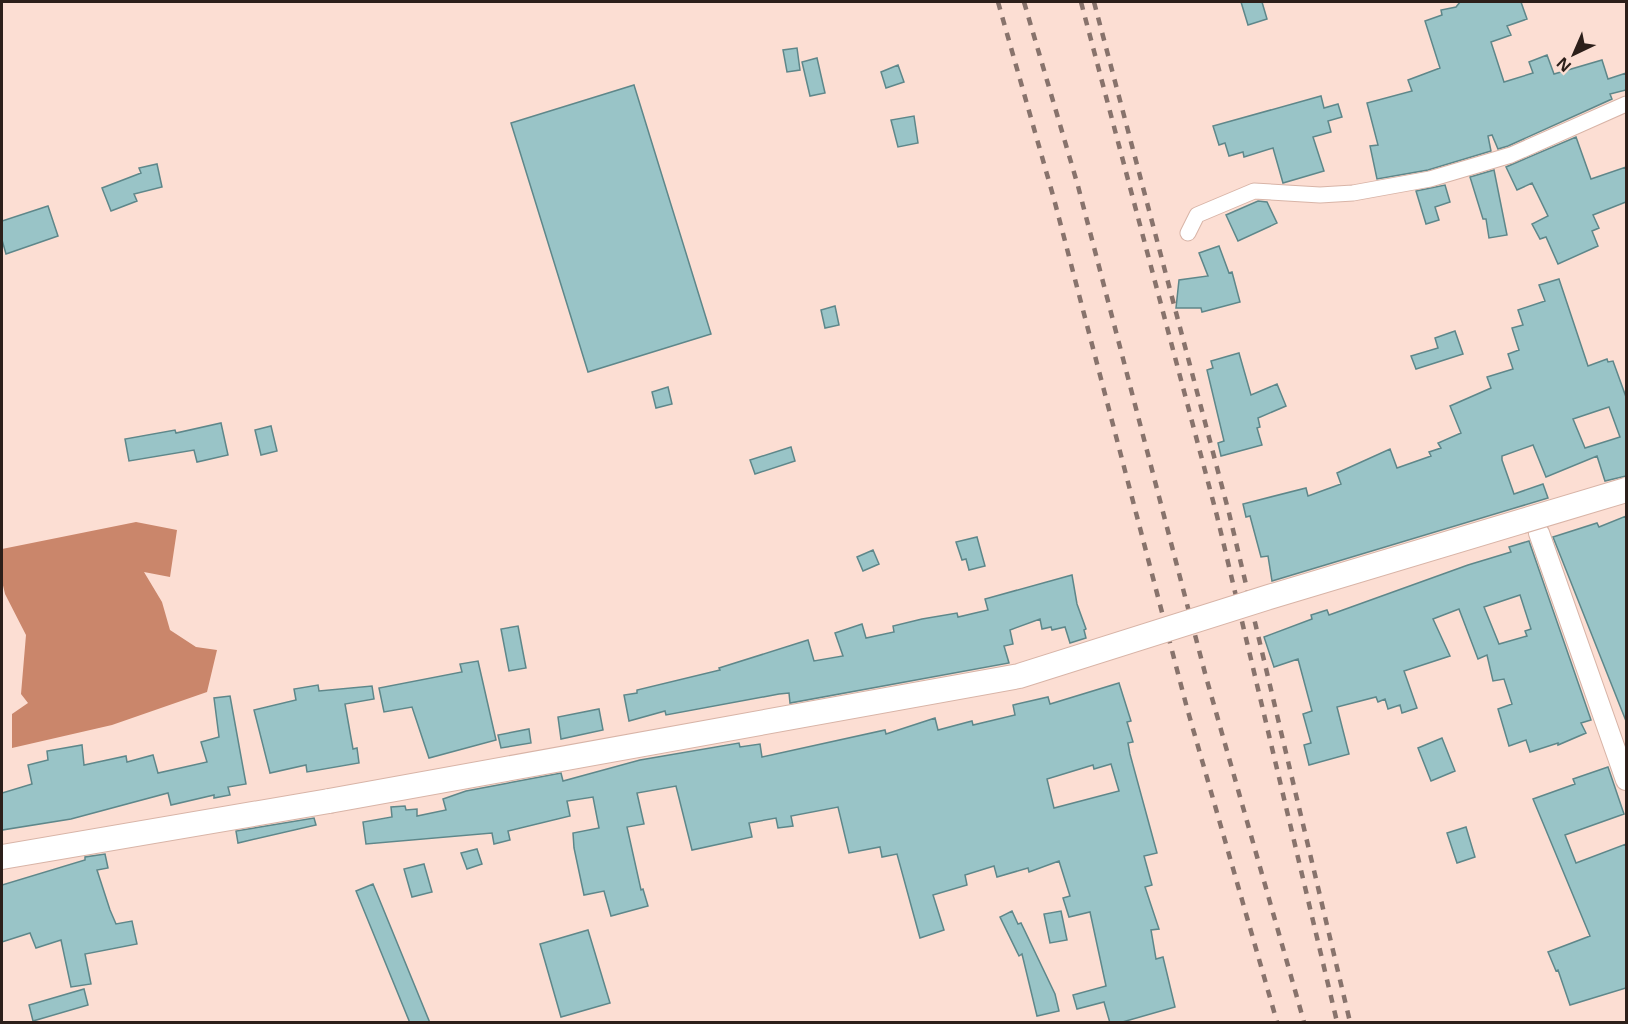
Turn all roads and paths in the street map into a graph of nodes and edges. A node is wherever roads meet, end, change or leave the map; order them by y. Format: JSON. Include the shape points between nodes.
{"nodes":[{"id":1,"x":1626,"y":104,"type":"edge"},
{"id":2,"x":1188,"y":233,"type":"dead end"},
{"id":3,"x":1626,"y":490,"type":"edge"},
{"id":4,"x":1539,"y":532,"type":"dead end"},
{"id":5,"x":1626,"y":780,"type":"edge"},
{"id":6,"x":2,"y":857,"type":"edge"}],
"edges":[{"from":1,"to":2,"type":"street","via":[[1510,155],[1404,185],[1320,195],[1254,191],[1197,215]]},
{"from":3,"to":6,"type":"main road","bridge":true,"via":[[1019,676]]},
{"from":4,"to":5,"type":"street"}]}
